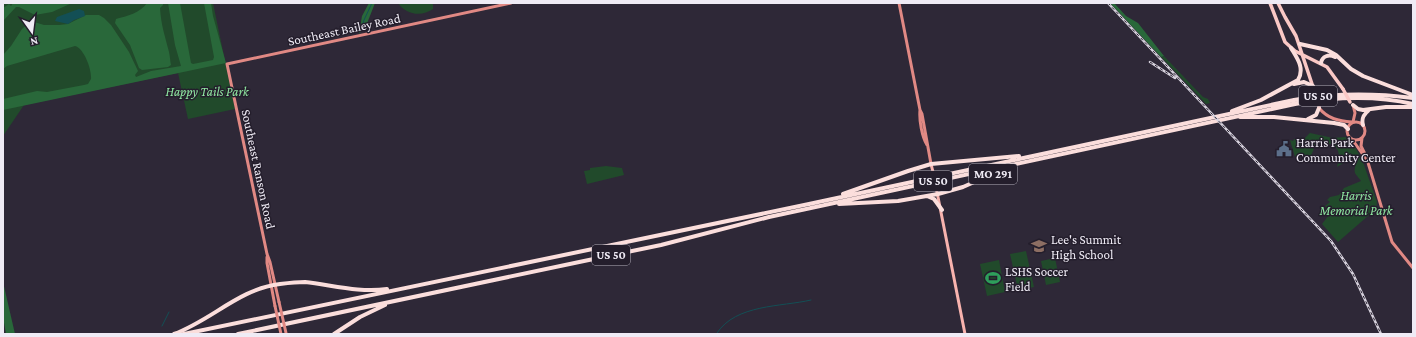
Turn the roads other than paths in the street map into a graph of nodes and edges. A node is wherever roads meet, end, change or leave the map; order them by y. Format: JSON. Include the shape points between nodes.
{"nodes":[{"id":1,"x":511,"y":3,"type":"edge"},
{"id":2,"x":899,"y":3,"type":"edge"},
{"id":3,"x":1270,"y":3,"type":"edge"},
{"id":4,"x":1279,"y":3,"type":"edge"},
{"id":5,"x":1300,"y":44,"type":"junction"},
{"id":6,"x":1290,"y":48,"type":"junction"},
{"id":7,"x":1303,"y":55,"type":"junction"},
{"id":8,"x":1341,"y":60,"type":"junction"},
{"id":9,"x":227,"y":64,"type":"joint"},
{"id":10,"x":1321,"y":64,"type":"junction"},
{"id":11,"x":1289,"y":85,"type":"junction"},
{"id":12,"x":1313,"y":87,"type":"junction"},
{"id":13,"x":1413,"y":95,"type":"edge"},
{"id":14,"x":1413,"y":98,"type":"edge"},
{"id":15,"x":1352,"y":104,"type":"junction"},
{"id":16,"x":1413,"y":105,"type":"edge"},
{"id":17,"x":1319,"y":107,"type":"junction"},
{"id":18,"x":1370,"y":109,"type":"junction"},
{"id":19,"x":1225,"y":116,"type":"junction"},
{"id":20,"x":1303,"y":120,"type":"junction"},
{"id":21,"x":1352,"y":122,"type":"junction"},
{"id":22,"x":1363,"y":125,"type":"junction"},
{"id":23,"x":1348,"y":129,"type":"junction"},
{"id":24,"x":1352,"y":138,"type":"junction"},
{"id":25,"x":1362,"y":138,"type":"junction"},
{"id":26,"x":1050,"y":152,"type":"junction"},
{"id":27,"x":1048,"y":157,"type":"junction"},
{"id":28,"x":1366,"y":159,"type":"junction"},
{"id":29,"x":931,"y":164,"type":"junction"},
{"id":30,"x":938,"y":194,"type":"junction"},
{"id":31,"x":927,"y":196,"type":"junction"},
{"id":32,"x":809,"y":204,"type":"junction"},
{"id":33,"x":819,"y":206,"type":"junction"},
{"id":34,"x":942,"y":210,"type":"junction"},
{"id":35,"x":1413,"y":268,"type":"edge"},
{"id":36,"x":430,"y":283,"type":"junction"},
{"id":37,"x":273,"y":285,"type":"junction"},
{"id":38,"x":402,"y":299,"type":"junction"},
{"id":39,"x":286,"y":333,"type":"edge"},
{"id":40,"x":174,"y":334,"type":"edge"},
{"id":41,"x":184,"y":334,"type":"edge"},
{"id":42,"x":238,"y":334,"type":"edge"},
{"id":43,"x":281,"y":334,"type":"edge"},
{"id":44,"x":334,"y":334,"type":"edge"},
{"id":45,"x":965,"y":334,"type":"edge"}],
"edges":[{"from":1,"to":9,"type":"main road","name":"Southeast Bailey Road"},
{"from":2,"to":29,"type":"main road"},
{"from":3,"to":6,"type":"highway","via":[[1285,42]]},
{"from":4,"to":5,"type":"highway"},
{"from":5,"to":7,"type":"highway"},
{"from":5,"to":8,"type":"highway","via":[[1323,48]]},
{"from":6,"to":7,"type":"highway"},
{"from":6,"to":11,"type":"highway","via":[[1301,69],[1296,82]]},
{"from":7,"to":10,"type":"highway"},
{"from":7,"to":12,"type":"highway"},
{"from":8,"to":10,"type":"highway","via":[[1327,56],[1322,59]]},
{"from":8,"to":13,"type":"highway","via":[[1363,76]]},
{"from":9,"to":37,"type":"main road","name":"Southeast Ranson Road"},
{"from":10,"to":15,"type":"highway","bridge":true,"via":[[1331,72]]},
{"from":11,"to":12,"type":"highway","via":[[1304,82]]},
{"from":11,"to":19,"type":"highway"},
{"from":12,"to":17,"type":"highway","bridge":true},
{"from":14,"to":19,"type":"highway","number":"US 50","via":[[1366,94],[1315,96]]},
{"from":15,"to":18,"type":"highway","via":[[1361,109]]},
{"from":15,"to":21,"type":"main road","via":[[1355,113]]},
{"from":16,"to":18,"type":"highway"},
{"from":16,"to":19,"type":"highway","number":"US 50","via":[[1386,99],[1322,100]]},
{"from":17,"to":20,"type":"highway","via":[[1313,118]]},
{"from":17,"to":21,"type":"main road","via":[[1330,118]]},
{"from":18,"to":22,"type":"highway","via":[[1363,116]]},
{"from":19,"to":20,"type":"highway"},
{"from":19,"to":26,"type":"highway","number":"US 50"},
{"from":19,"to":27,"type":"highway","number":"US 50"},
{"from":20,"to":23,"type":"highway","via":[[1341,124]]},
{"from":21,"to":22,"type":"main road"},
{"from":21,"to":23,"type":"main road"},
{"from":22,"to":25,"type":"main road"},
{"from":23,"to":24,"type":"main road"},
{"from":24,"to":25,"type":"main road"},
{"from":24,"to":28,"type":"main road"},
{"from":25,"to":28,"type":"main road","via":[[1361,146]]},
{"from":26,"to":29,"type":"highway","number":"MO 291","via":[[1048,150],[1018,156]]},
{"from":26,"to":32,"type":"highway","number":"US 50"},
{"from":27,"to":30,"type":"highway","number":"MO 291"},
{"from":27,"to":33,"type":"highway","number":"US 50"},
{"from":28,"to":35,"type":"main road","via":[[1392,242]]},
{"from":29,"to":30,"type":"main road","bridge":true},
{"from":29,"to":32,"type":"highway"},
{"from":30,"to":31,"type":"highway"},
{"from":30,"to":34,"type":"main road"},
{"from":31,"to":33,"type":"highway","via":[[898,201]]},
{"from":31,"to":34,"type":"highway","via":[[934,199]]},
{"from":32,"to":36,"type":"highway","number":"US 50"},
{"from":33,"to":38,"type":"highway","number":"US 50","via":[[661,245]]},
{"from":34,"to":45,"type":"main road"},
{"from":36,"to":37,"type":"highway","via":[[371,290],[303,282]]},
{"from":36,"to":41,"type":"highway","number":"US 50"},
{"from":37,"to":39,"type":"main road","name":"Southeast Ranson Road","bridge":true},
{"from":37,"to":40,"type":"highway","via":[[242,296],[197,324]]},
{"from":37,"to":43,"type":"main road","bridge":true},
{"from":38,"to":42,"type":"highway","number":"US 50"},
{"from":38,"to":44,"type":"highway","via":[[372,311]]}]}
